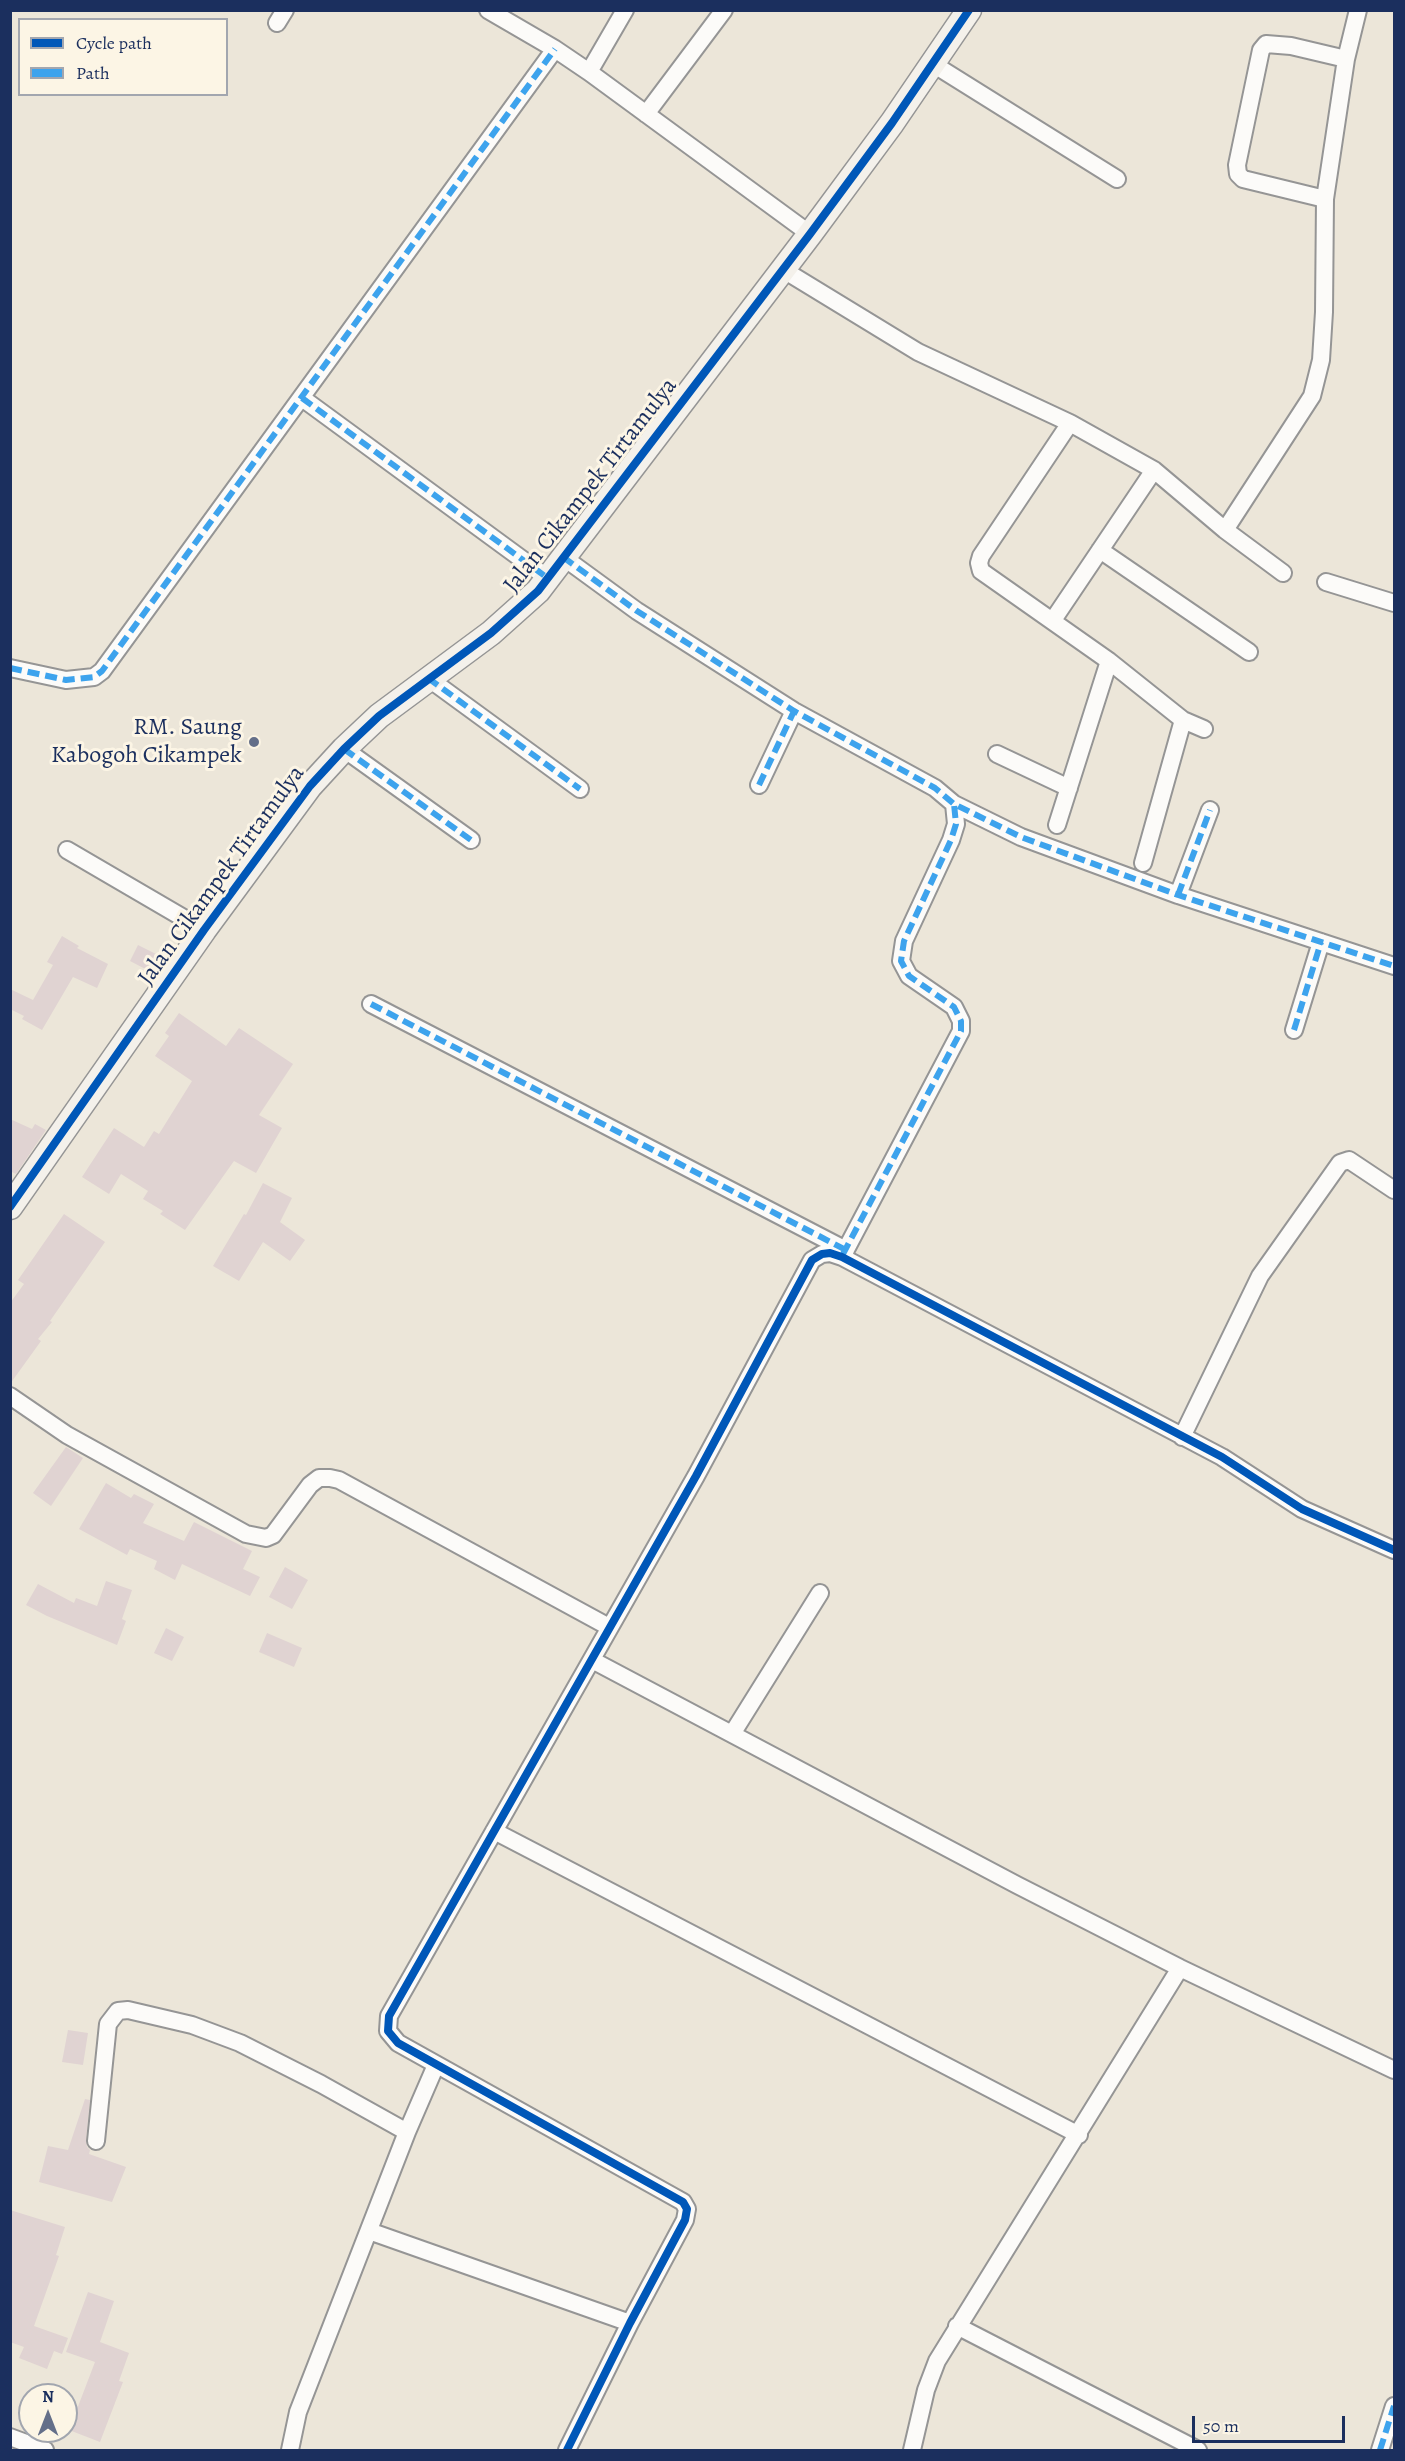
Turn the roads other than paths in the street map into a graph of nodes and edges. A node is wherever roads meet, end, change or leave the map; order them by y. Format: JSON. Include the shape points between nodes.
{"nodes":[{"id":1,"x":488,"y":10,"type":"edge"},
{"id":2,"x":625,"y":10,"type":"edge"},
{"id":3,"x":724,"y":10,"type":"edge"},
{"id":4,"x":969,"y":10,"type":"edge"},
{"id":5,"x":1358,"y":10,"type":"edge"},
{"id":6,"x":555,"y":49,"type":"junction"},
{"id":7,"x":1346,"y":59,"type":"junction"},
{"id":8,"x":933,"y":64,"type":"junction"},
{"id":9,"x":589,"y":72,"type":"junction"},
{"id":10,"x":646,"y":114,"type":"junction"},
{"id":11,"x":1117,"y":179,"type":"dead end"},
{"id":12,"x":1325,"y":200,"type":"junction"},
{"id":13,"x":810,"y":234,"type":"junction"},
{"id":14,"x":782,"y":269,"type":"junction"},
{"id":15,"x":302,"y":398,"type":"junction"},
{"id":16,"x":1070,"y":423,"type":"junction"},
{"id":17,"x":1154,"y":470,"type":"junction"},
{"id":18,"x":1225,"y":530,"type":"junction"},
{"id":19,"x":1100,"y":550,"type":"junction"},
{"id":20,"x":563,"y":557,"type":"junction"},
{"id":21,"x":1283,"y":573,"type":"dead end"},
{"id":22,"x":549,"y":579,"type":"junction"},
{"id":23,"x":1326,"y":582,"type":"dead end"},
{"id":24,"x":1395,"y":603,"type":"edge"},
{"id":25,"x":1053,"y":620,"type":"junction"},
{"id":26,"x":1249,"y":652,"type":"dead end"},
{"id":27,"x":1109,"y":662,"type":"junction"},
{"id":28,"x":10,"y":668,"type":"edge"},
{"id":29,"x":428,"y":678,"type":"junction"},
{"id":30,"x":794,"y":711,"type":"junction"},
{"id":31,"x":1183,"y":720,"type":"junction"},
{"id":32,"x":1204,"y":729,"type":"dead end"},
{"id":33,"x":344,"y":749,"type":"junction"},
{"id":34,"x":997,"y":754,"type":"dead end"},
{"id":35,"x":759,"y":785,"type":"dead end"},
{"id":36,"x":1069,"y":788,"type":"junction"},
{"id":37,"x":580,"y":789,"type":"dead end"},
{"id":38,"x":954,"y":804,"type":"junction"},
{"id":39,"x":1210,"y":810,"type":"dead end"},
{"id":40,"x":1058,"y":825,"type":"dead end"},
{"id":41,"x":471,"y":840,"type":"dead end"},
{"id":42,"x":67,"y":850,"type":"dead end"},
{"id":43,"x":1143,"y":862,"type":"dead end"},
{"id":44,"x":1178,"y":895,"type":"junction"},
{"id":45,"x":204,"y":930,"type":"junction"},
{"id":46,"x":1321,"y":942,"type":"junction"},
{"id":47,"x":1395,"y":966,"type":"edge"},
{"id":48,"x":371,"y":1005,"type":"dead end"},
{"id":49,"x":1294,"y":1030,"type":"dead end"},
{"id":50,"x":1395,"y":1190,"type":"edge"},
{"id":51,"x":10,"y":1207,"type":"edge"},
{"id":52,"x":844,"y":1253,"type":"junction"},
{"id":53,"x":10,"y":1396,"type":"edge"},
{"id":54,"x":1182,"y":1437,"type":"junction"},
{"id":55,"x":1395,"y":1550,"type":"edge"},
{"id":56,"x":820,"y":1593,"type":"dead end"},
{"id":57,"x":609,"y":1627,"type":"junction"},
{"id":58,"x":592,"y":1660,"type":"junction"},
{"id":59,"x":732,"y":1734,"type":"junction"},
{"id":60,"x":494,"y":1831,"type":"junction"},
{"id":61,"x":1180,"y":1968,"type":"junction"},
{"id":62,"x":436,"y":2065,"type":"junction"},
{"id":63,"x":1395,"y":2070,"type":"edge"},
{"id":64,"x":407,"y":2132,"type":"junction"},
{"id":65,"x":1078,"y":2135,"type":"junction"},
{"id":66,"x":96,"y":2141,"type":"dead end"},
{"id":67,"x":369,"y":2231,"type":"junction"},
{"id":68,"x":630,"y":2324,"type":"junction"},
{"id":69,"x":957,"y":2326,"type":"junction"},
{"id":70,"x":1395,"y":2406,"type":"edge"},
{"id":71,"x":10,"y":2437,"type":"edge"},
{"id":72,"x":45,"y":2451,"type":"edge"},
{"id":73,"x":290,"y":2451,"type":"edge"},
{"id":74,"x":567,"y":2451,"type":"edge"},
{"id":75,"x":912,"y":2451,"type":"edge"},
{"id":76,"x":1198,"y":2451,"type":"edge"},
{"id":77,"x":1380,"y":2451,"type":"edge"}],
"edges":[{"from":1,"to":6,"type":"street"},
{"from":2,"to":9,"type":"street"},
{"from":3,"to":10,"type":"street"},
{"from":4,"to":8,"type":"street","name":"Jalan Cikampek Tirtamulya"},
{"from":5,"to":7,"type":"street"},
{"from":6,"to":9,"type":"street"},
{"from":6,"to":15,"type":"street"},
{"from":7,"to":12,"type":"street"},
{"from":7,"to":12,"type":"street","via":[[1266,44],[1261,50],[1237,165],[1243,179]]},
{"from":8,"to":11,"type":"street"},
{"from":8,"to":13,"type":"street","name":"Jalan Cikampek Tirtamulya"},
{"from":9,"to":10,"type":"street"},
{"from":10,"to":13,"type":"street"},
{"from":12,"to":18,"type":"street","via":[[1321,360],[1312,396]]},
{"from":13,"to":14,"type":"street","name":"Jalan Cikampek Tirtamulya"},
{"from":14,"to":16,"type":"street","via":[[918,352]]},
{"from":14,"to":20,"type":"street","name":"Jalan Cikampek Tirtamulya"},
{"from":15,"to":22,"type":"street"},
{"from":15,"to":28,"type":"street","via":[[102,671],[94,677],[66,680]]},
{"from":16,"to":17,"type":"street"},
{"from":16,"to":25,"type":"street","via":[[979,563],[981,571],[990,578]]},
{"from":17,"to":18,"type":"street"},
{"from":17,"to":19,"type":"street"},
{"from":18,"to":21,"type":"street"},
{"from":19,"to":25,"type":"street"},
{"from":19,"to":26,"type":"street"},
{"from":20,"to":22,"type":"street","name":"Jalan Cikampek Tirtamulya"},
{"from":20,"to":30,"type":"street","via":[[637,611]]},
{"from":22,"to":29,"type":"street","name":"Jalan Cikampek Tirtamulya","via":[[521,609]]},
{"from":23,"to":24,"type":"street"},
{"from":25,"to":27,"type":"street"},
{"from":27,"to":31,"type":"street"},
{"from":27,"to":36,"type":"street"},
{"from":29,"to":33,"type":"street","name":"Jalan Cikampek Tirtamulya"},
{"from":29,"to":37,"type":"street"},
{"from":30,"to":35,"type":"street"},
{"from":30,"to":38,"type":"street","via":[[936,788]]},
{"from":31,"to":32,"type":"street"},
{"from":31,"to":43,"type":"street"},
{"from":33,"to":41,"type":"street"},
{"from":33,"to":45,"type":"street","name":"Jalan Cikampek Tirtamulya","via":[[286,816]]},
{"from":34,"to":36,"type":"street"},
{"from":36,"to":40,"type":"street"},
{"from":38,"to":44,"type":"street","via":[[1021,837]]},
{"from":38,"to":52,"type":"street","via":[[956,824],[951,840],[904,941],[901,961],[909,976],[954,1006],[961,1031]]},
{"from":39,"to":44,"type":"street"},
{"from":42,"to":45,"type":"street"},
{"from":44,"to":46,"type":"street"},
{"from":45,"to":51,"type":"street","name":"Jalan Cikampek Tirtamulya"},
{"from":46,"to":47,"type":"street"},
{"from":46,"to":49,"type":"street"},
{"from":48,"to":52,"type":"street"},
{"from":50,"to":54,"type":"street","via":[[1349,1160],[1340,1163],[1260,1276]]},
{"from":52,"to":54,"type":"street"},
{"from":52,"to":57,"type":"street","via":[[822,1254],[813,1260]]},
{"from":53,"to":57,"type":"street","via":[[67,1435],[246,1534],[266,1538],[273,1535],[310,1485],[320,1478],[339,1480]]},
{"from":54,"to":55,"type":"street","via":[[1245,1470],[1302,1509]]},
{"from":56,"to":59,"type":"street"},
{"from":57,"to":58,"type":"street"},
{"from":58,"to":59,"type":"street"},
{"from":58,"to":60,"type":"street"},
{"from":59,"to":61,"type":"street"},
{"from":60,"to":62,"type":"street","via":[[389,2016],[391,2037]]},
{"from":60,"to":65,"type":"street"},
{"from":61,"to":63,"type":"street"},
{"from":61,"to":65,"type":"street"},
{"from":62,"to":64,"type":"street"},
{"from":62,"to":68,"type":"street","via":[[683,2202],[687,2209],[685,2220]]},
{"from":64,"to":66,"type":"street","via":[[240,2043],[192,2025],[128,2010],[118,2011],[108,2024]]},
{"from":64,"to":67,"type":"street"},
{"from":65,"to":69,"type":"street"},
{"from":67,"to":68,"type":"street"},
{"from":67,"to":73,"type":"street","via":[[298,2412]]},
{"from":68,"to":74,"type":"street"},
{"from":69,"to":75,"type":"street","via":[[926,2390]]},
{"from":69,"to":76,"type":"street"},
{"from":70,"to":77,"type":"street"},
{"from":71,"to":72,"type":"street"}]}
